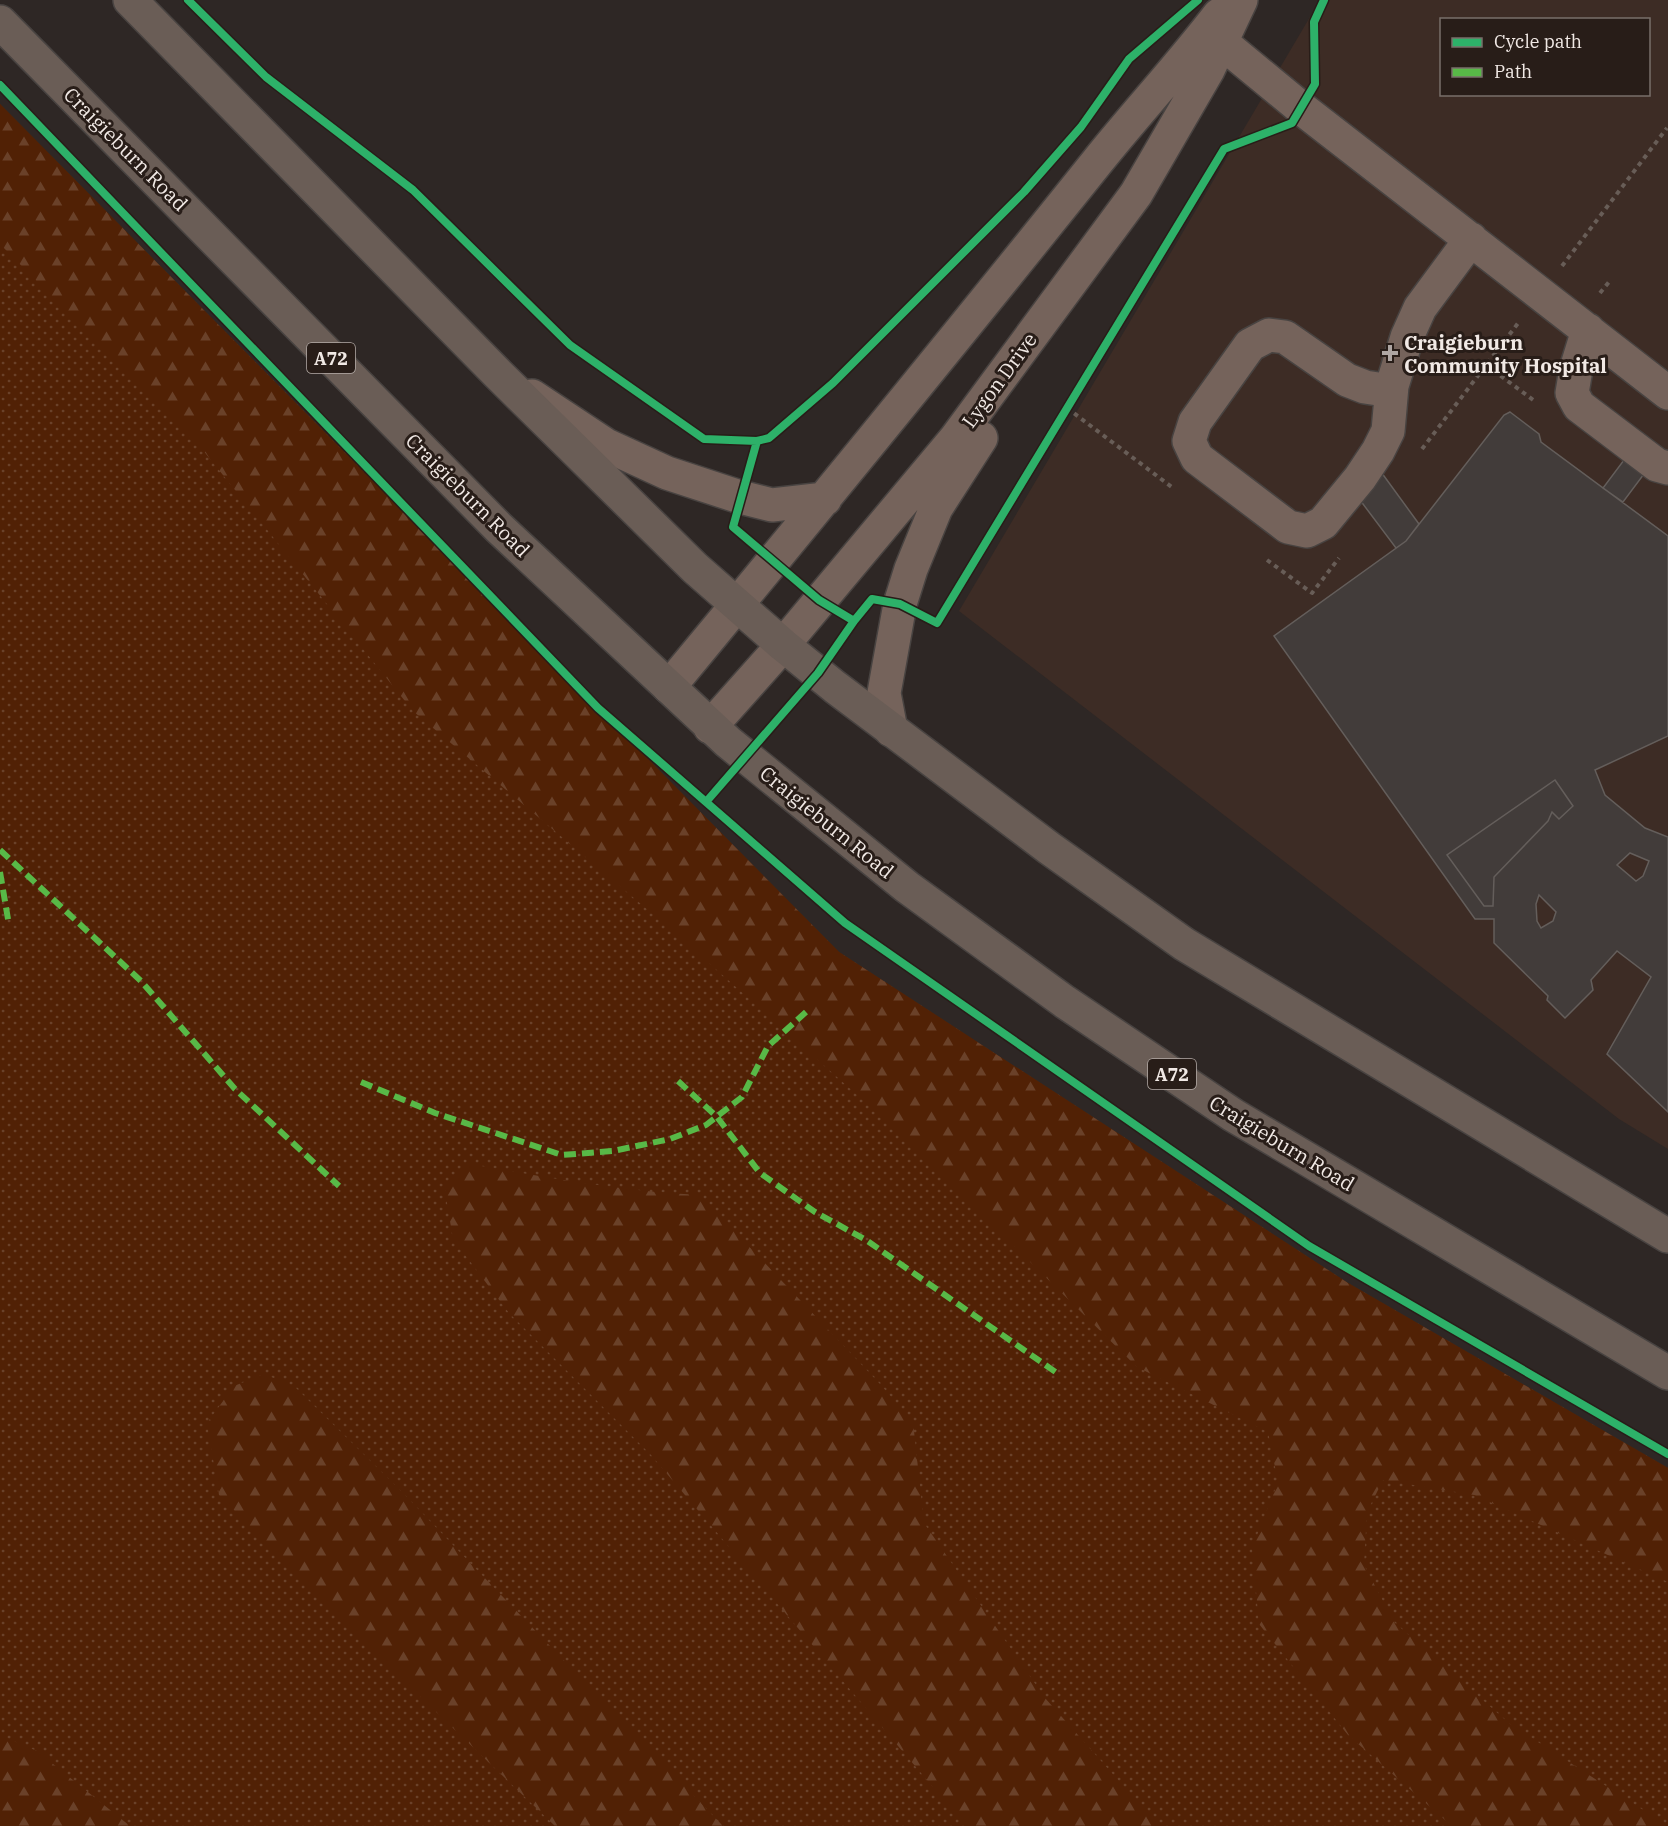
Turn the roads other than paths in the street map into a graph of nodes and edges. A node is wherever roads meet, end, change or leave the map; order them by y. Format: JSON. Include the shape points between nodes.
{"nodes":[{"id":1,"x":130,"y":0,"type":"edge"},
{"id":2,"x":1230,"y":0,"type":"edge"},
{"id":3,"x":1241,"y":0,"type":"edge"},
{"id":4,"x":0,"y":22,"type":"edge"},
{"id":5,"x":1221,"y":42,"type":"junction"},
{"id":6,"x":1136,"y":194,"type":"junction"},
{"id":7,"x":1471,"y":239,"type":"junction"},
{"id":8,"x":1588,"y":330,"type":"junction"},
{"id":9,"x":498,"y":374,"type":"junction"},
{"id":10,"x":1391,"y":391,"type":"junction"},
{"id":11,"x":1668,"y":393,"type":"edge"},
{"id":12,"x":1668,"y":468,"type":"edge"},
{"id":13,"x":825,"y":499,"type":"junction"},
{"id":14,"x":737,"y":604,"type":"junction"},
{"id":15,"x":783,"y":645,"type":"junction"},
{"id":16,"x":669,"y":687,"type":"junction"},
{"id":17,"x":710,"y":727,"type":"junction"},
{"id":18,"x":891,"y":730,"type":"junction"},
{"id":19,"x":1668,"y":1236,"type":"edge"},
{"id":20,"x":1668,"y":1373,"type":"edge"}],
"edges":[{"from":1,"to":9,"type":"main road"},
{"from":2,"to":13,"type":"street"},
{"from":3,"to":5,"type":"street","name":"Lygon Drive"},
{"from":4,"to":16,"type":"main road","name":"Craigieburn Road","number":"A72","via":[[499,528]]},
{"from":5,"to":6,"type":"street","name":"Lygon Drive"},
{"from":5,"to":7,"type":"street"},
{"from":6,"to":15,"type":"street","name":"Lygon Drive","via":[[956,438]]},
{"from":6,"to":18,"type":"street","via":[[1066,317],[936,508],[900,604],[884,693]]},
{"from":7,"to":8,"type":"street"},
{"from":7,"to":10,"type":"street","via":[[1420,308]]},
{"from":8,"to":11,"type":"street"},
{"from":8,"to":12,"type":"street","via":[[1572,393],[1579,406],[1657,465]]},
{"from":9,"to":13,"type":"street","via":[[606,445],[667,473],[772,505]]},
{"from":9,"to":14,"type":"main road","via":[[695,568]]},
{"from":10,"to":10,"type":"street","via":[[1388,431],[1378,451],[1323,523],[1307,531],[1288,527],[1197,458],[1189,441],[1195,422],[1250,345],[1269,335],[1284,337],[1347,381]]},
{"from":13,"to":14,"type":"street"},
{"from":14,"to":15,"type":"main road"},
{"from":14,"to":16,"type":"street"},
{"from":15,"to":17,"type":"street","name":"Lygon Drive"},
{"from":15,"to":18,"type":"main road"},
{"from":16,"to":17,"type":"main road","name":"Craigieburn Road","number":"A72"},
{"from":17,"to":20,"type":"main road","name":"Craigieburn Road","number":"A72","via":[[907,887],[1233,1115]]},
{"from":18,"to":19,"type":"main road","via":[[1184,944]]}]}
